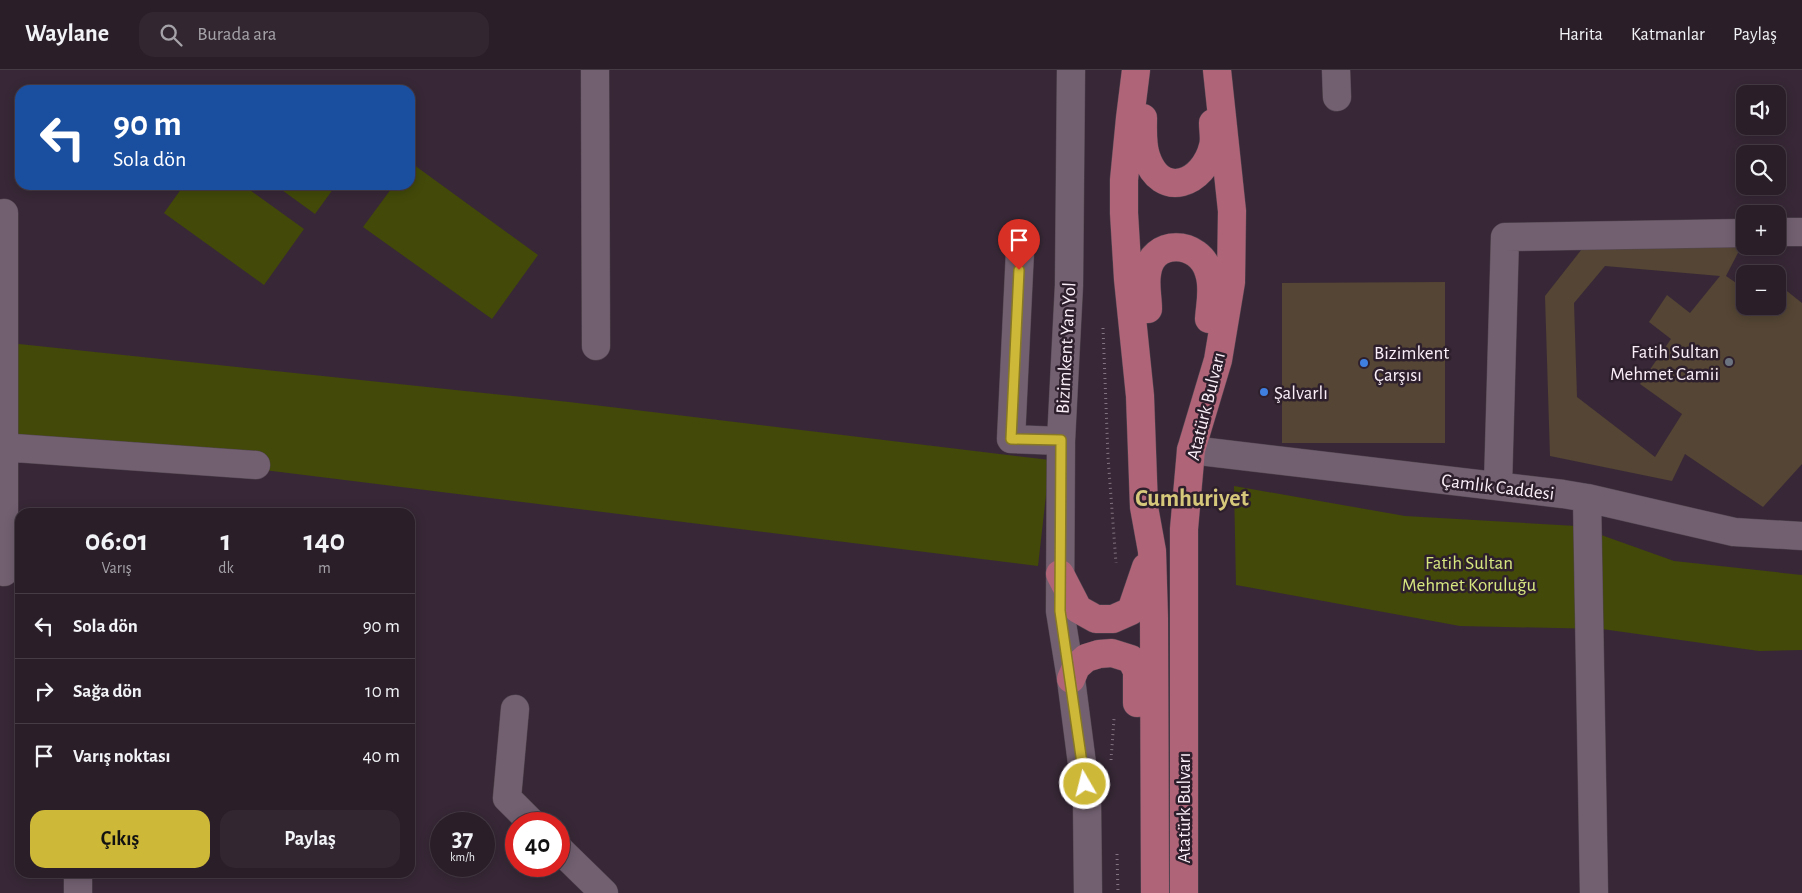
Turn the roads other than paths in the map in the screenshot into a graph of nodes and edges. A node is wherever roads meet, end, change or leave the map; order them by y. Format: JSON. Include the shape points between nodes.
{"nodes":[{"id":1,"x":595,"y":70,"type":"edge"},
{"id":2,"x":1071,"y":70,"type":"edge"},
{"id":3,"x":1136,"y":70,"type":"edge"},
{"id":4,"x":1143,"y":70,"type":"edge"},
{"id":5,"x":1336,"y":70,"type":"edge"},
{"id":6,"x":1218,"y":74,"type":"edge"},
{"id":7,"x":1337,"y":97,"type":"dead end"},
{"id":8,"x":4,"y":213,"type":"dead end"},
{"id":9,"x":1786,"y":232,"type":"edge"},
{"id":10,"x":1802,"y":232,"type":"edge"},
{"id":11,"x":1736,"y":233,"type":"edge"},
{"id":12,"x":1020,"y":251,"type":"dead end"},
{"id":13,"x":596,"y":346,"type":"dead end"},
{"id":14,"x":1140,"y":396,"type":"junction"},
{"id":15,"x":1061,"y":440,"type":"junction"},
{"id":16,"x":1194,"y":440,"type":"junction"},
{"id":17,"x":2,"y":447,"type":"edge"},
{"id":18,"x":256,"y":465,"type":"dead end"},
{"id":19,"x":1498,"y":486,"type":"junction"},
{"id":20,"x":1587,"y":498,"type":"junction"},
{"id":21,"x":1802,"y":536,"type":"edge"},
{"id":22,"x":1152,"y":551,"type":"junction"},
{"id":23,"x":4,"y":572,"type":"dead end"},
{"id":24,"x":1060,"y":574,"type":"junction"},
{"id":25,"x":1071,"y":679,"type":"junction"},
{"id":26,"x":515,"y":709,"type":"dead end"},
{"id":27,"x":521,"y":812,"type":"edge"},
{"id":28,"x":1155,"y":844,"type":"junction"},
{"id":29,"x":570,"y":860,"type":"edge"},
{"id":30,"x":78,"y":878,"type":"edge"},
{"id":31,"x":78,"y":893,"type":"edge"},
{"id":32,"x":604,"y":893,"type":"edge"},
{"id":33,"x":1088,"y":893,"type":"edge"},
{"id":34,"x":1155,"y":893,"type":"edge"},
{"id":35,"x":1184,"y":893,"type":"edge"},
{"id":36,"x":1594,"y":893,"type":"edge"}],
"edges":[{"from":1,"to":13,"type":"street"},
{"from":2,"to":15,"type":"street","name":"Bizimkent Yan Yol","via":[[1069,285]]},
{"from":3,"to":14,"type":"main road","name":"Atatürk Bulvarı","via":[[1124,180],[1124,213]]},
{"from":4,"to":6,"type":"main road","via":[[1145,154],[1161,180],[1174,184],[1199,172],[1211,152],[1214,135],[1212,97]]},
{"from":5,"to":7,"type":"street"},
{"from":6,"to":16,"type":"main road","name":"Atatürk Bulvarı","via":[[1232,212],[1231,282],[1218,360]]},
{"from":8,"to":17,"type":"street"},
{"from":9,"to":10,"type":"street"},
{"from":11,"to":19,"type":"street","via":[[1504,236]]},
{"from":12,"to":15,"type":"street","via":[[1011,439]]},
{"from":14,"to":16,"type":"main road","via":[[1148,335],[1147,274],[1157,254],[1180,246],[1202,258],[1212,289],[1198,376]]},
{"from":14,"to":22,"type":"main road","name":"Atatürk Bulvarı","via":[[1144,508]]},
{"from":15,"to":24,"type":"street","name":"Bizimkent Yan Yol"},
{"from":16,"to":19,"type":"street","name":"Çamlık Caddesi"},
{"from":16,"to":35,"type":"main road","name":"Atatürk Bulvarı","via":[[1183,546]]},
{"from":17,"to":18,"type":"street"},
{"from":17,"to":23,"type":"street"},
{"from":19,"to":20,"type":"street","name":"Çamlık Caddesi"},
{"from":20,"to":21,"type":"street","name":"Çamlık Caddesi","via":[[1734,532]]},
{"from":20,"to":36,"type":"street"},
{"from":22,"to":24,"type":"main road","via":[[1131,612],[1113,619],[1096,619],[1078,609]]},
{"from":22,"to":28,"type":"main road","name":"Atatürk Bulvarı"},
{"from":24,"to":25,"type":"street","name":"Bizimkent Yan Yol","via":[[1060,611]]},
{"from":25,"to":28,"type":"main road","via":[[1076,667],[1086,658],[1099,654],[1112,653],[1131,660],[1137,671],[1138,754]]},
{"from":25,"to":33,"type":"street","name":"Bizimkent Yan Yol","via":[[1087,802]]},
{"from":26,"to":27,"type":"street","via":[[507,798]]},
{"from":28,"to":34,"type":"main road","name":"Atatürk Bulvarı"},
{"from":29,"to":32,"type":"street"},
{"from":30,"to":31,"type":"street"}]}
